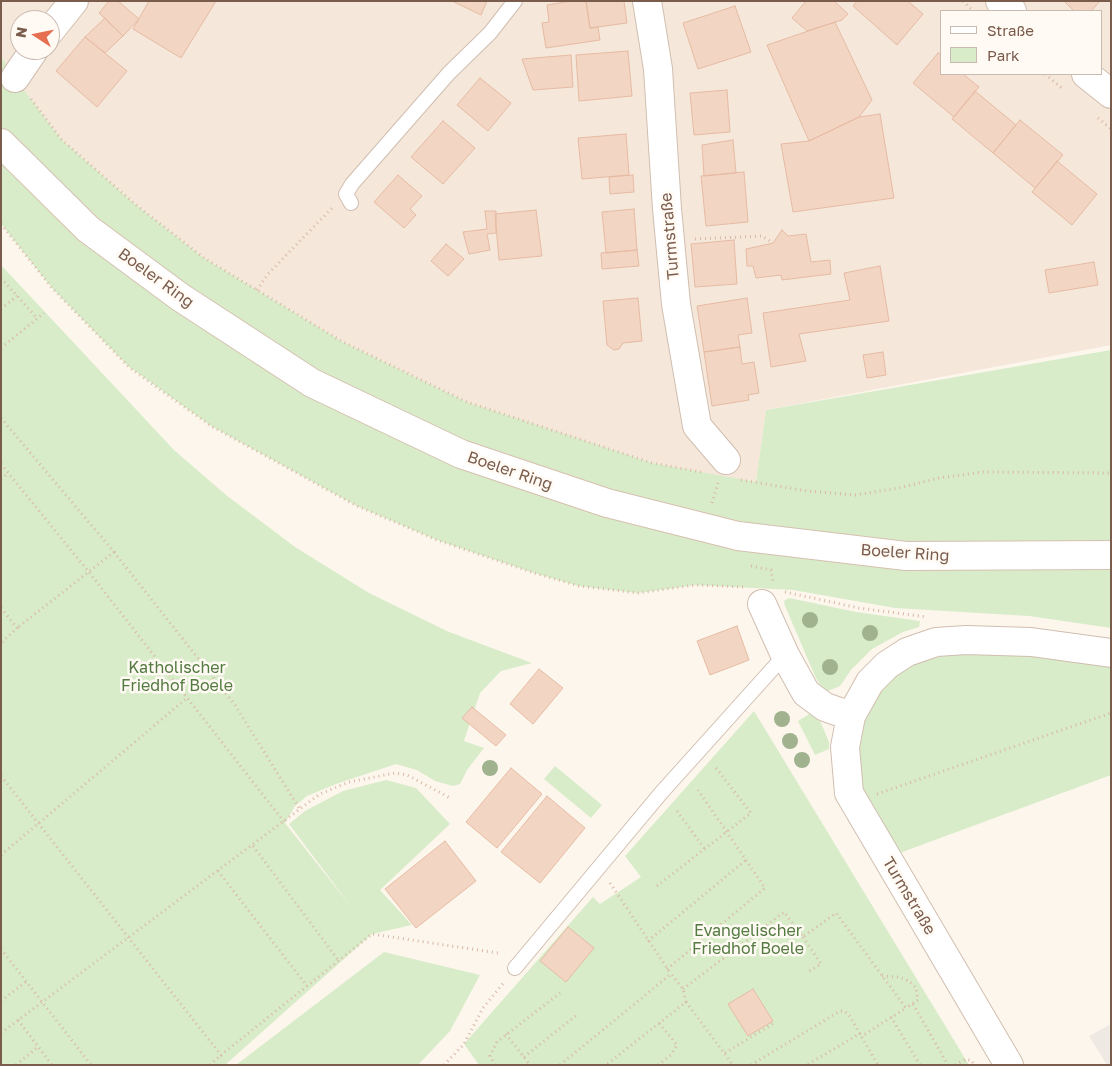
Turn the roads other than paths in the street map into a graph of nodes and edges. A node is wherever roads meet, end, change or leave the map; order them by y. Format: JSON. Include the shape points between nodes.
{"nodes":[{"id":1,"x":74,"y":1,"type":"edge"},
{"id":2,"x":516,"y":1,"type":"edge"},
{"id":3,"x":646,"y":1,"type":"edge"},
{"id":4,"x":1000,"y":1,"type":"edge"},
{"id":5,"x":1011,"y":10,"type":"edge"},
{"id":6,"x":60,"y":18,"type":"edge"},
{"id":7,"x":27,"y":60,"type":"edge"},
{"id":8,"x":1087,"y":75,"type":"edge"},
{"id":9,"x":15,"y":78,"type":"road end"},
{"id":10,"x":1111,"y":94,"type":"edge"},
{"id":11,"x":1,"y":142,"type":"edge"},
{"id":12,"x":348,"y":198,"type":"road end"},
{"id":13,"x":725,"y":471,"type":"road end"},
{"id":14,"x":1111,"y":555,"type":"edge"},
{"id":15,"x":757,"y":596,"type":"road end"},
{"id":16,"x":1111,"y":653,"type":"edge"},
{"id":17,"x":785,"y":656,"type":"junction"},
{"id":18,"x":851,"y":716,"type":"junction"},
{"id":19,"x":515,"y":968,"type":"road end"},
{"id":20,"x":1009,"y":1065,"type":"edge"}],
"edges":[{"from":1,"to":6,"type":"street"},
{"from":2,"to":12,"type":"lane","via":[[490,33],[449,73]]},
{"from":3,"to":13,"type":"street","name":"Turmstraße","via":[[658,69],[676,304],[697,426]]},
{"from":4,"to":5,"type":"street"},
{"from":7,"to":9,"type":"street"},
{"from":8,"to":10,"type":"street"},
{"from":11,"to":14,"type":"street","name":"Boeler Ring","via":[[88,229],[180,298],[312,383],[461,454],[607,503],[738,536],[906,556]]},
{"from":15,"to":17,"type":"street"},
{"from":16,"to":18,"type":"street","name":"Turmstraße","via":[[1031,642],[936,642],[907,652],[887,665],[870,682]]},
{"from":17,"to":18,"type":"street","via":[[806,693],[826,707]]},
{"from":17,"to":19,"type":"lane","via":[[661,793]]},
{"from":18,"to":20,"type":"street","name":"Turmstraße","via":[[845,747],[849,793]]}]}
